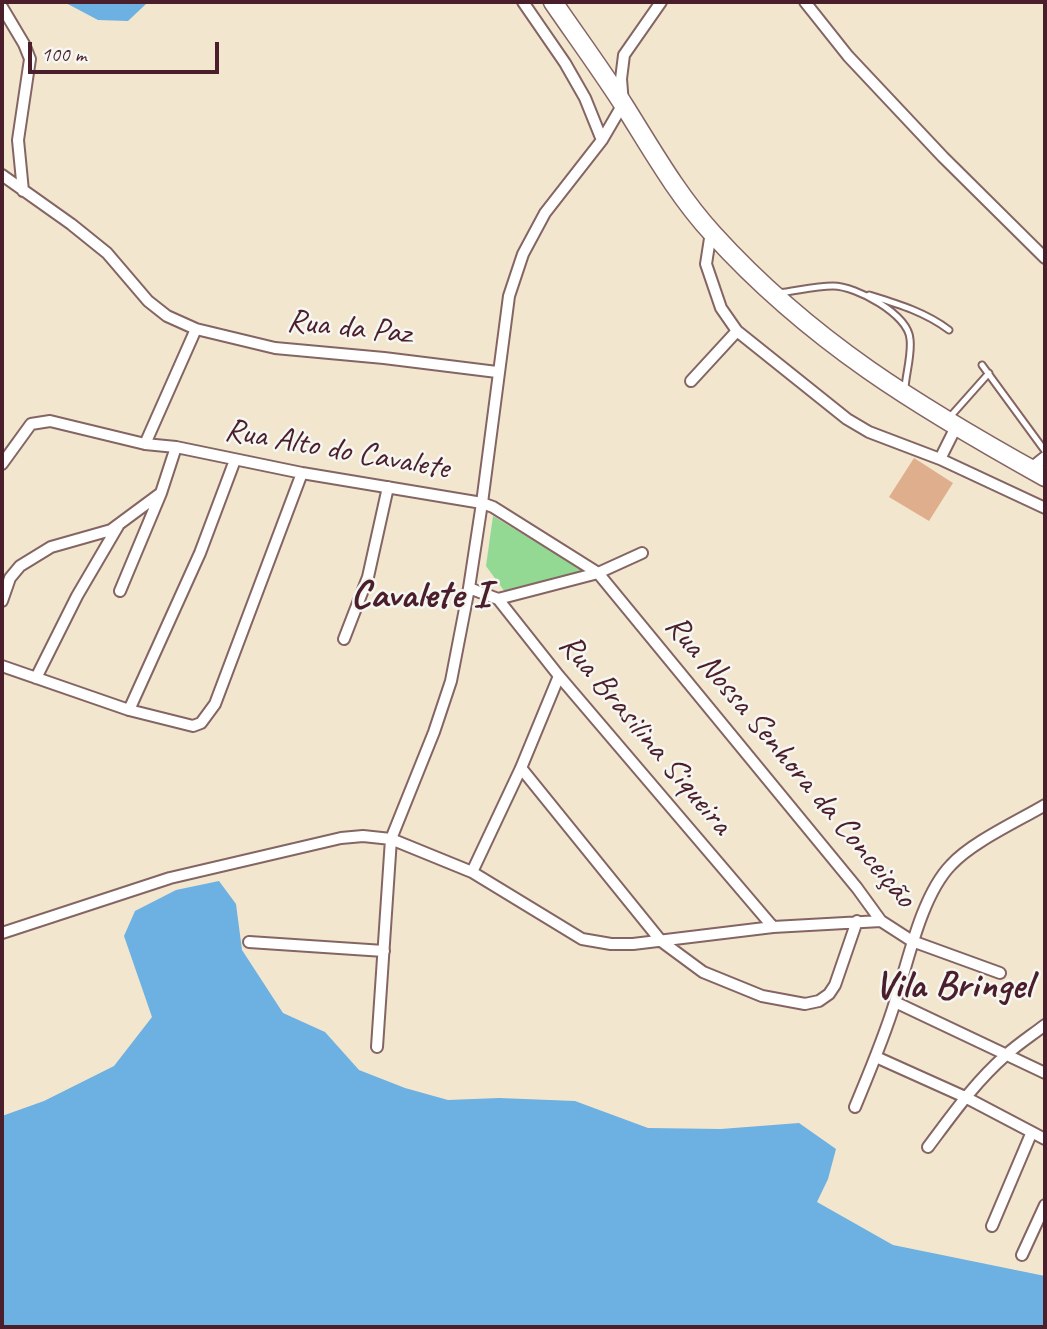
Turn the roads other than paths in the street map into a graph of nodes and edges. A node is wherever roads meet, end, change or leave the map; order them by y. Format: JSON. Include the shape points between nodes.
{"nodes":[{"id":1,"x":523,"y":2,"type":"edge"},
{"id":2,"x":553,"y":2,"type":"edge"},
{"id":3,"x":661,"y":2,"type":"edge"},
{"id":4,"x":804,"y":2,"type":"edge"},
{"id":5,"x":2,"y":7,"type":"edge"},
{"id":6,"x":623,"y":104,"type":"junction"},
{"id":7,"x":602,"y":140,"type":"junction"},
{"id":8,"x":2,"y":175,"type":"edge"},
{"id":9,"x":23,"y":191,"type":"junction"},
{"id":10,"x":711,"y":232,"type":"junction"},
{"id":11,"x":1045,"y":258,"type":"edge"},
{"id":12,"x":856,"y":290,"type":"junction"},
{"id":13,"x":772,"y":294,"type":"junction"},
{"id":14,"x":196,"y":329,"type":"junction"},
{"id":15,"x":949,"y":330,"type":"dead end"},
{"id":16,"x":737,"y":331,"type":"junction"},
{"id":17,"x":982,"y":365,"type":"dead end"},
{"id":18,"x":497,"y":372,"type":"junction"},
{"id":19,"x":989,"y":373,"type":"junction"},
{"id":20,"x":691,"y":381,"type":"dead end"},
{"id":21,"x":904,"y":396,"type":"junction"},
{"id":22,"x":952,"y":424,"type":"junction"},
{"id":23,"x":145,"y":444,"type":"junction"},
{"id":24,"x":176,"y":447,"type":"junction"},
{"id":25,"x":1045,"y":451,"type":"edge"},
{"id":26,"x":1045,"y":457,"type":"edge"},
{"id":27,"x":940,"y":458,"type":"junction"},
{"id":28,"x":235,"y":460,"type":"junction"},
{"id":29,"x":2,"y":464,"type":"edge"},
{"id":30,"x":302,"y":473,"type":"junction"},
{"id":31,"x":1038,"y":473,"type":"edge"},
{"id":32,"x":388,"y":487,"type":"junction"},
{"id":33,"x":161,"y":493,"type":"junction"},
{"id":34,"x":482,"y":503,"type":"junction"},
{"id":35,"x":1045,"y":508,"type":"edge"},
{"id":36,"x":118,"y":526,"type":"junction"},
{"id":37,"x":642,"y":553,"type":"dead end"},
{"id":38,"x":598,"y":573,"type":"junction"},
{"id":39,"x":469,"y":589,"type":"junction"},
{"id":40,"x":120,"y":591,"type":"dead end"},
{"id":41,"x":498,"y":598,"type":"junction"},
{"id":42,"x":2,"y":601,"type":"edge"},
{"id":43,"x":344,"y":639,"type":"dead end"},
{"id":44,"x":2,"y":666,"type":"edge"},
{"id":45,"x":559,"y":676,"type":"junction"},
{"id":46,"x":36,"y":678,"type":"junction"},
{"id":47,"x":129,"y":710,"type":"junction"},
{"id":48,"x":521,"y":768,"type":"junction"},
{"id":49,"x":1045,"y":805,"type":"edge"},
{"id":50,"x":391,"y":839,"type":"junction"},
{"id":51,"x":472,"y":872,"type":"junction"},
{"id":52,"x":857,"y":921,"type":"junction"},
{"id":53,"x":881,"y":921,"type":"junction"},
{"id":54,"x":773,"y":927,"type":"junction"},
{"id":55,"x":2,"y":933,"type":"edge"},
{"id":56,"x":661,"y":941,"type":"junction"},
{"id":57,"x":912,"y":941,"type":"junction"},
{"id":58,"x":249,"y":942,"type":"dead end"},
{"id":59,"x":384,"y":951,"type":"junction"},
{"id":60,"x":1000,"y":973,"type":"dead end"},
{"id":61,"x":895,"y":1002,"type":"junction"},
{"id":62,"x":1045,"y":1025,"type":"edge"},
{"id":63,"x":377,"y":1047,"type":"dead end"},
{"id":64,"x":1006,"y":1055,"type":"junction"},
{"id":65,"x":876,"y":1056,"type":"junction"},
{"id":66,"x":1045,"y":1073,"type":"edge"},
{"id":67,"x":965,"y":1097,"type":"junction"},
{"id":68,"x":855,"y":1107,"type":"dead end"},
{"id":69,"x":1031,"y":1133,"type":"junction"},
{"id":70,"x":1045,"y":1139,"type":"edge"},
{"id":71,"x":928,"y":1147,"type":"dead end"},
{"id":72,"x":1045,"y":1205,"type":"edge"},
{"id":73,"x":992,"y":1226,"type":"dead end"},
{"id":74,"x":1022,"y":1255,"type":"dead end"}],
"edges":[{"from":1,"to":7,"type":"street","via":[[585,98]]},
{"from":2,"to":6,"type":"highway"},
{"from":3,"to":6,"type":"street","via":[[624,55]]},
{"from":4,"to":11,"type":"street","via":[[943,157]]},
{"from":5,"to":9,"type":"street","via":[[30,59],[18,140]]},
{"from":6,"to":7,"type":"street"},
{"from":6,"to":10,"type":"highway","via":[[680,194]]},
{"from":7,"to":18,"type":"street","via":[[545,213],[523,254],[509,296]]},
{"from":8,"to":9,"type":"street","name":"Rua da Paz"},
{"from":9,"to":14,"type":"street","name":"Rua da Paz","via":[[107,253],[148,301]]},
{"from":10,"to":13,"type":"highway"},
{"from":10,"to":16,"type":"street","via":[[706,264],[721,308]]},
{"from":12,"to":13,"type":"lane","via":[[835,286]]},
{"from":12,"to":15,"type":"lane","via":[[910,308]]},
{"from":12,"to":21,"type":"lane","via":[[903,322],[911,338]]},
{"from":13,"to":21,"type":"highway","via":[[862,368]]},
{"from":14,"to":18,"type":"street","name":"Rua da Paz","via":[[275,348]]},
{"from":14,"to":23,"type":"street"},
{"from":16,"to":20,"type":"street"},
{"from":16,"to":27,"type":"street","via":[[847,419]]},
{"from":17,"to":19,"type":"lane"},
{"from":18,"to":34,"type":"street"},
{"from":19,"to":22,"type":"lane"},
{"from":19,"to":25,"type":"lane"},
{"from":21,"to":22,"type":"highway"},
{"from":22,"to":27,"type":"street"},
{"from":22,"to":31,"type":"highway"},
{"from":23,"to":24,"type":"street","name":"Rua Alto do Cavalete"},
{"from":23,"to":29,"type":"street","name":"Rua Alto do Cavalete","via":[[50,421],[31,425]]},
{"from":24,"to":28,"type":"street","name":"Rua Alto do Cavalete"},
{"from":24,"to":33,"type":"street"},
{"from":26,"to":31,"type":"street"},
{"from":27,"to":35,"type":"street"},
{"from":28,"to":30,"type":"street","name":"Rua Alto do Cavalete"},
{"from":28,"to":47,"type":"street","via":[[200,553]]},
{"from":30,"to":32,"type":"street","name":"Rua Alto do Cavalete"},
{"from":30,"to":47,"type":"street","via":[[207,717],[193,726]]},
{"from":32,"to":34,"type":"street","name":"Rua Alto do Cavalete"},
{"from":32,"to":43,"type":"street","via":[[368,577]]},
{"from":33,"to":36,"type":"street"},
{"from":33,"to":40,"type":"street"},
{"from":34,"to":38,"type":"street","name":"Rua Alto do Cavalete"},
{"from":34,"to":39,"type":"street"},
{"from":36,"to":42,"type":"street","via":[[51,547],[20,566]]},
{"from":36,"to":46,"type":"street"},
{"from":37,"to":38,"type":"street"},
{"from":38,"to":41,"type":"street"},
{"from":38,"to":53,"type":"street","name":"Rua Nossa Senhora da Conceição"},
{"from":39,"to":41,"type":"street"},
{"from":39,"to":50,"type":"street","via":[[451,681]]},
{"from":41,"to":45,"type":"street","name":"Rua Brasilina Siqueira"},
{"from":44,"to":46,"type":"street"},
{"from":45,"to":48,"type":"street"},
{"from":45,"to":54,"type":"street","name":"Rua Brasilina Siqueira"},
{"from":46,"to":47,"type":"street"},
{"from":48,"to":51,"type":"street"},
{"from":48,"to":56,"type":"street"},
{"from":49,"to":57,"type":"street","via":[[951,864]]},
{"from":50,"to":51,"type":"street"},
{"from":50,"to":55,"type":"street","via":[[341,838],[170,878]]},
{"from":50,"to":59,"type":"street"},
{"from":51,"to":56,"type":"street","via":[[582,939],[611,944]]},
{"from":52,"to":53,"type":"street"},
{"from":52,"to":54,"type":"street"},
{"from":52,"to":56,"type":"street","via":[[835,985],[819,1001],[805,1004],[762,996],[703,972]]},
{"from":53,"to":57,"type":"street","name":"Rua Nossa Senhora da Conceição"},
{"from":54,"to":56,"type":"street"},
{"from":57,"to":60,"type":"street","name":"Rua Nossa Senhora da Conceição"},
{"from":57,"to":61,"type":"street"},
{"from":58,"to":59,"type":"street"},
{"from":59,"to":63,"type":"street"},
{"from":61,"to":64,"type":"street"},
{"from":61,"to":65,"type":"street"},
{"from":62,"to":64,"type":"street"},
{"from":64,"to":66,"type":"street"},
{"from":64,"to":67,"type":"street"},
{"from":65,"to":67,"type":"street"},
{"from":65,"to":68,"type":"street"},
{"from":67,"to":69,"type":"street"},
{"from":67,"to":71,"type":"street"},
{"from":69,"to":70,"type":"street"},
{"from":69,"to":73,"type":"street"},
{"from":72,"to":74,"type":"street"}]}
